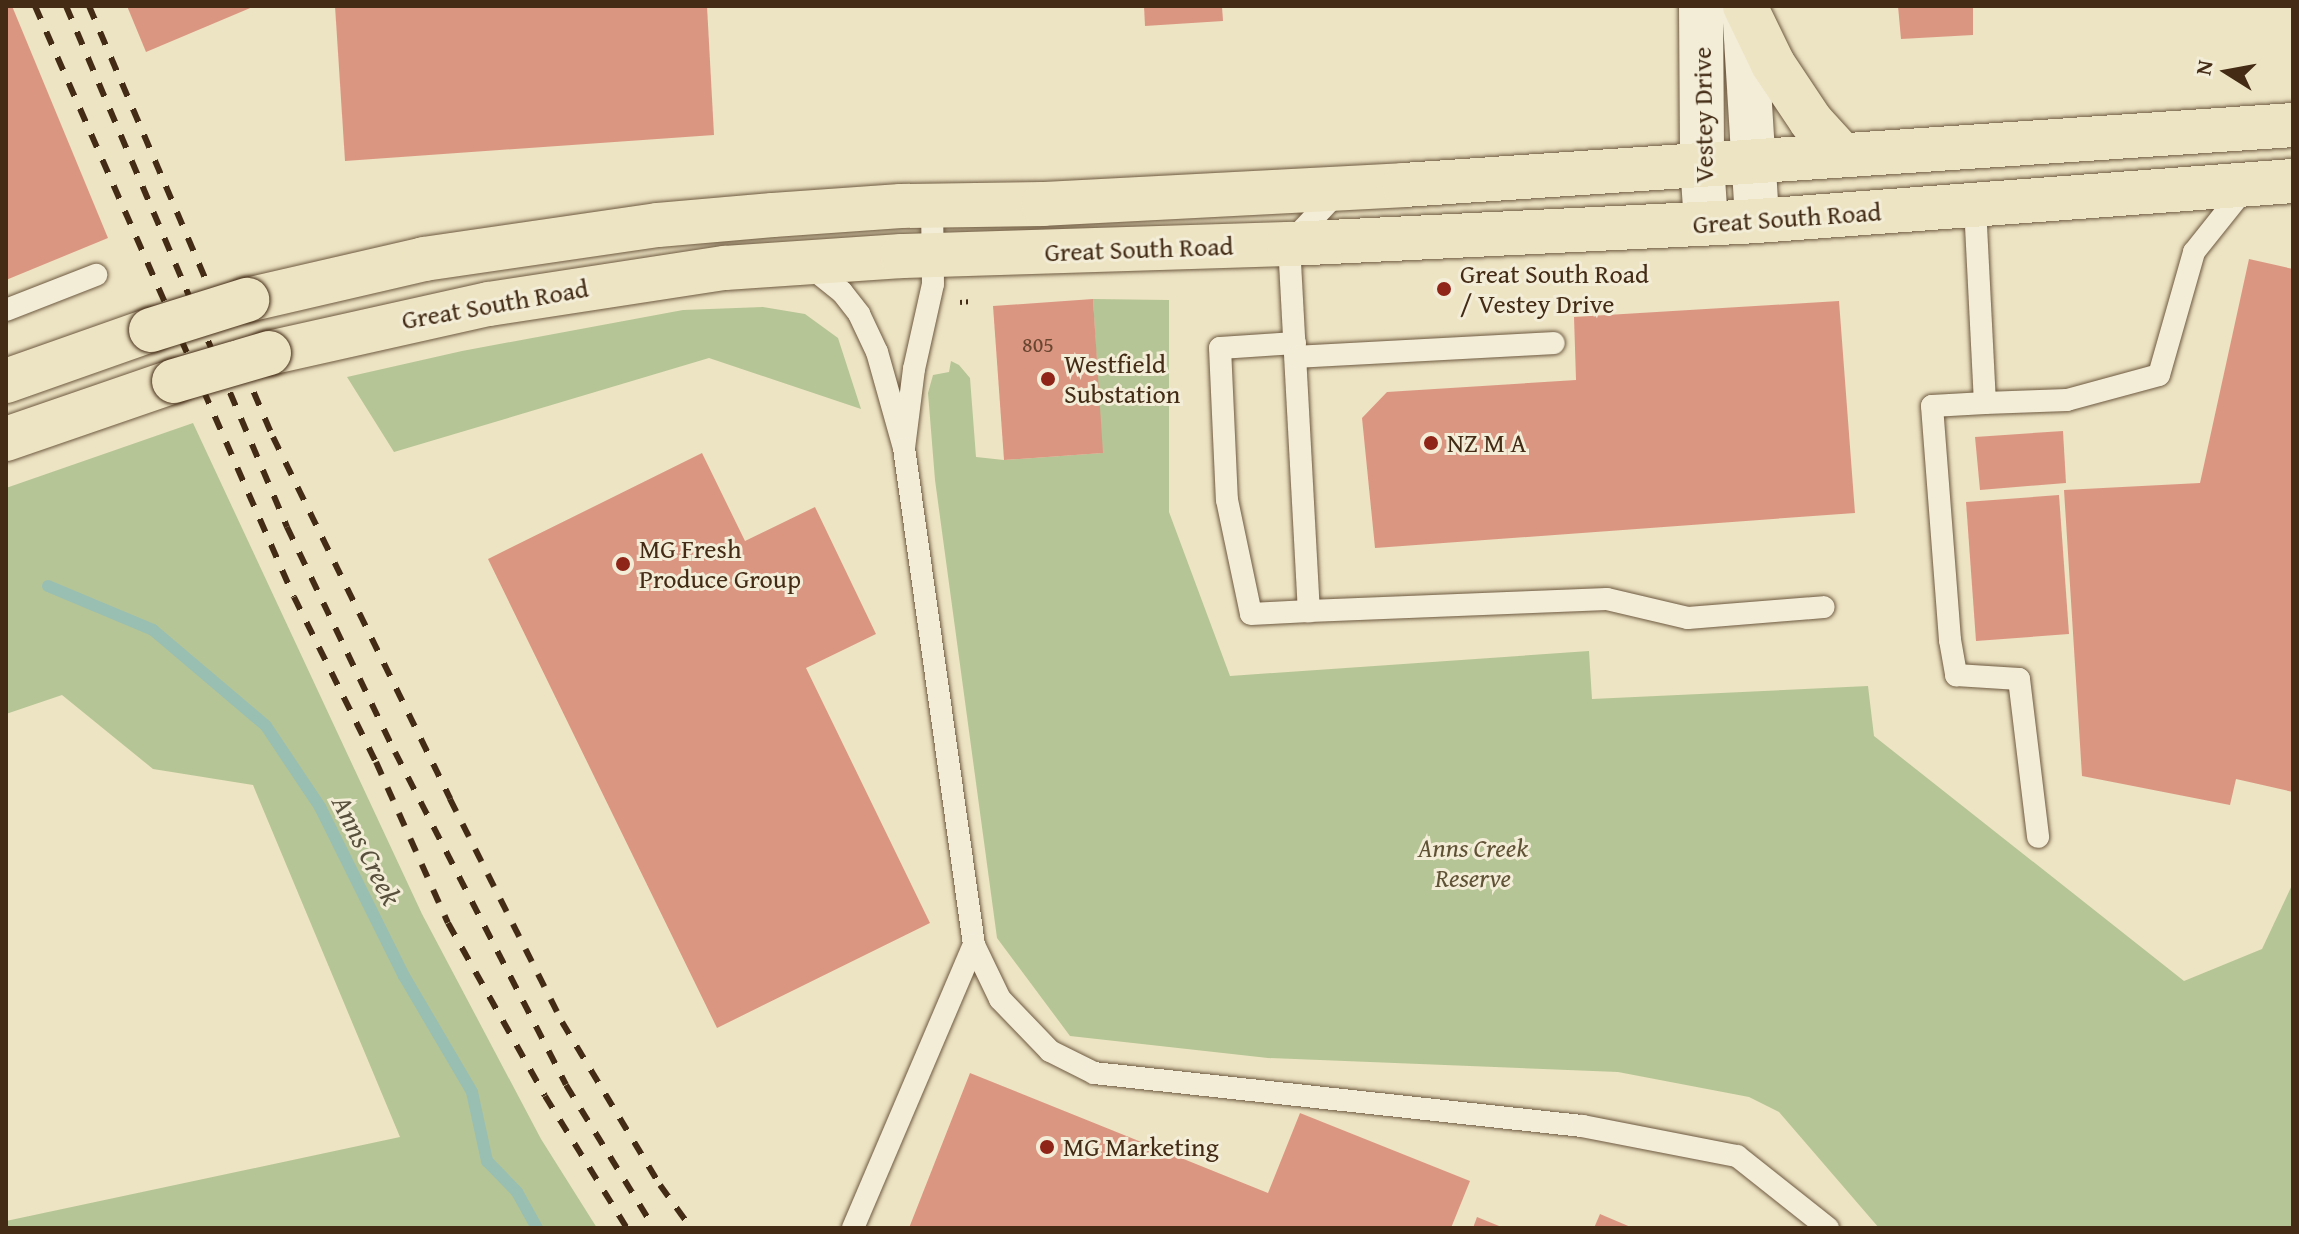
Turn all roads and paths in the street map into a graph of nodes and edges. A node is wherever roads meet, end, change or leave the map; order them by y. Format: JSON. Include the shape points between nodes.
{"nodes":[{"id":1,"x":1701,"y":6,"type":"edge"},
{"id":2,"x":1744,"y":6,"type":"edge"},
{"id":3,"x":2293,"y":125,"type":"edge"},
{"id":4,"x":1842,"y":155,"type":"junction"},
{"id":5,"x":1753,"y":159,"type":"junction"},
{"id":6,"x":1702,"y":164,"type":"junction"},
{"id":7,"x":2293,"y":181,"type":"edge"},
{"id":8,"x":2245,"y":188,"type":"junction"},
{"id":9,"x":1342,"y":189,"type":"junction"},
{"id":10,"x":932,"y":205,"type":"junction"},
{"id":11,"x":1975,"y":206,"type":"junction"},
{"id":12,"x":1757,"y":221,"type":"junction"},
{"id":13,"x":1706,"y":223,"type":"junction"},
{"id":14,"x":1289,"y":244,"type":"junction"},
{"id":15,"x":933,"y":255,"type":"junction"},
{"id":16,"x":804,"y":262,"type":"junction"},
{"id":17,"x":96,"y":275,"type":"dead end"},
{"id":18,"x":6,"y":310,"type":"edge"},
{"id":19,"x":1554,"y":343,"type":"dead end"},
{"id":20,"x":1296,"y":350,"type":"junction"},
{"id":21,"x":6,"y":381,"type":"edge"},
{"id":22,"x":1985,"y":403,"type":"junction"},
{"id":23,"x":6,"y":439,"type":"edge"},
{"id":24,"x":904,"y":448,"type":"junction"},
{"id":25,"x":1824,"y":607,"type":"dead end"},
{"id":26,"x":1309,"y":611,"type":"junction"},
{"id":27,"x":2038,"y":837,"type":"dead end"},
{"id":28,"x":974,"y":945,"type":"junction"},
{"id":29,"x":853,"y":1228,"type":"edge"},
{"id":30,"x":1828,"y":1228,"type":"edge"}],
"edges":[{"from":1,"to":6,"type":"street","name":"Vestey Drive"},
{"from":2,"to":4,"type":"main road","via":[[1773,64],[1811,121]]},
{"from":2,"to":5,"type":"street","name":"Vestey Drive"},
{"from":3,"to":4,"type":"main road","name":"Great South Road"},
{"from":4,"to":5,"type":"main road","name":"Great South Road"},
{"from":5,"to":6,"type":"main road","name":"Great South Road"},
{"from":5,"to":12,"type":"street","name":"Vestey Drive"},
{"from":6,"to":9,"type":"main road","name":"Great South Road"},
{"from":6,"to":13,"type":"street","name":"Vestey Drive"},
{"from":7,"to":8,"type":"main road","name":"Great South Road"},
{"from":8,"to":11,"type":"main road","name":"Great South Road"},
{"from":8,"to":22,"type":"lane","via":[[2194,252],[2159,375],[2067,400]]},
{"from":9,"to":10,"type":"main road","name":"Great South Road"},
{"from":9,"to":14,"type":"lane"},
{"from":10,"to":15,"type":"lane"},
{"from":10,"to":21,"type":"main road","name":"Great South Road","bridge":true,"via":[[658,225],[424,259],[247,300]]},
{"from":11,"to":12,"type":"main road","name":"Great South Road"},
{"from":11,"to":22,"type":"lane"},
{"from":12,"to":13,"type":"main road","name":"Great South Road"},
{"from":13,"to":14,"type":"main road","name":"Great South Road"},
{"from":14,"to":15,"type":"main road","name":"Great South Road"},
{"from":14,"to":20,"type":"lane"},
{"from":15,"to":16,"type":"main road","name":"Great South Road"},
{"from":15,"to":24,"type":"lane","via":[[933,284]]},
{"from":16,"to":23,"type":"main road","name":"Great South Road","bridge":true,"via":[[626,280],[393,323],[174,381]]},
{"from":16,"to":24,"type":"lane","via":[[842,292],[859,314],[877,352]]},
{"from":17,"to":18,"type":"lane"},
{"from":19,"to":20,"type":"lane"},
{"from":20,"to":26,"type":"lane"},
{"from":20,"to":26,"type":"lane","via":[[1220,348],[1227,500],[1251,614]]},
{"from":22,"to":27,"type":"lane","via":[[1932,406],[1950,640],[1956,675],[2019,679]]},
{"from":24,"to":28,"type":"lane"},
{"from":25,"to":26,"type":"lane","via":[[1688,618],[1607,599]]},
{"from":28,"to":29,"type":"lane"},
{"from":28,"to":30,"type":"lane","via":[[1000,999],[1019,1022],[1050,1051],[1094,1073],[1582,1126],[1737,1156]]}]}
